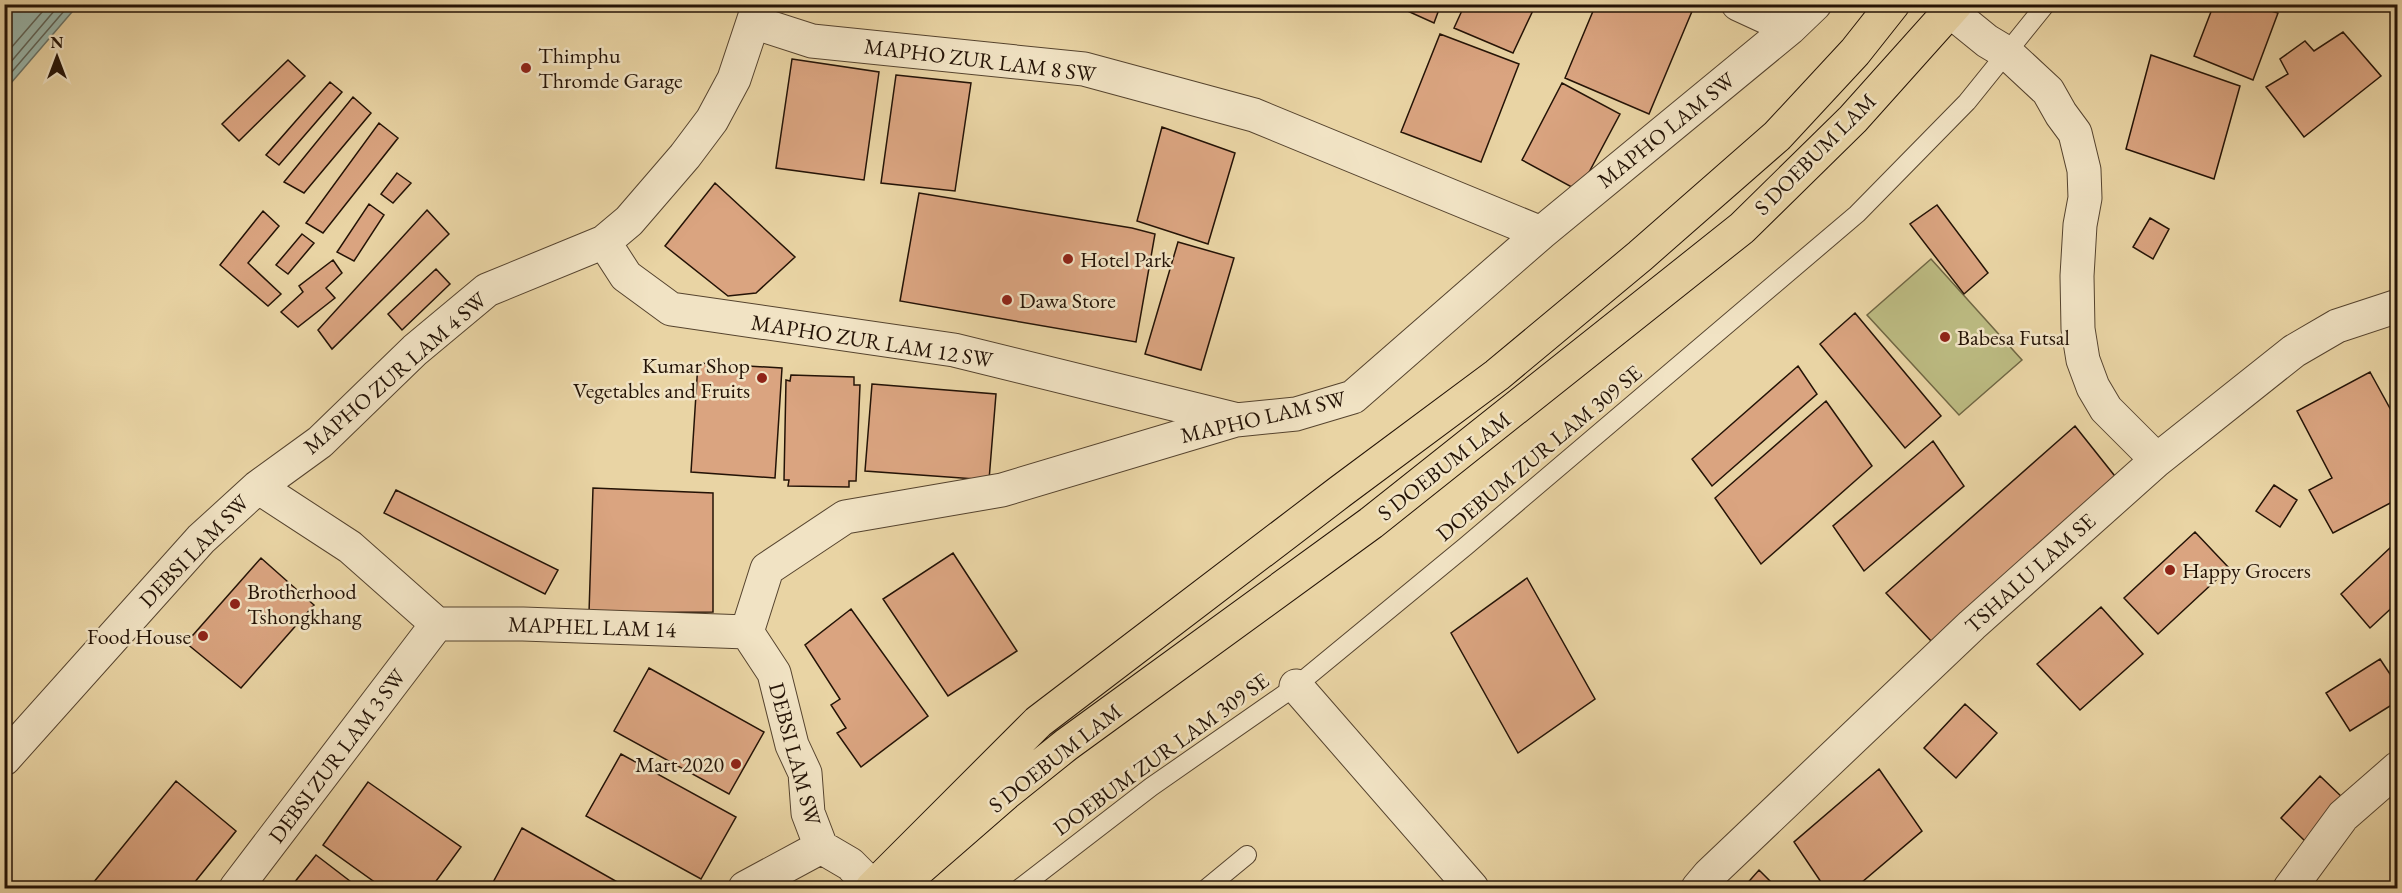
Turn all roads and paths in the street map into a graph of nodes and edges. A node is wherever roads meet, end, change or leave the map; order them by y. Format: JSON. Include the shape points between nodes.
{"nodes":[{"id":1,"x":1738,"y":4,"type":"edge"},
{"id":2,"x":1815,"y":4,"type":"edge"},
{"id":3,"x":1893,"y":4,"type":"edge"},
{"id":4,"x":2046,"y":4,"type":"edge"},
{"id":5,"x":1953,"y":8,"type":"edge"},
{"id":6,"x":756,"y":13,"type":"edge"},
{"id":7,"x":1790,"y":28,"type":"junction"},
{"id":8,"x":2007,"y":53,"type":"junction"},
{"id":9,"x":1541,"y":233,"type":"junction"},
{"id":10,"x":604,"y":242,"type":"junction"},
{"id":11,"x":2397,"y":306,"type":"edge"},
{"id":12,"x":1236,"y":420,"type":"junction"},
{"id":13,"x":2157,"y":460,"type":"junction"},
{"id":14,"x":258,"y":487,"type":"junction"},
{"id":15,"x":437,"y":624,"type":"junction"},
{"id":16,"x":747,"y":632,"type":"junction"},
{"id":17,"x":1296,"y":686,"type":"junction"},
{"id":18,"x":4,"y":759,"type":"edge"},
{"id":19,"x":2397,"y":768,"type":"edge"},
{"id":20,"x":821,"y":847,"type":"junction"},
{"id":21,"x":1247,"y":855,"type":"dead end"},
{"id":22,"x":236,"y":888,"type":"edge"},
{"id":23,"x":745,"y":888,"type":"edge"},
{"id":24,"x":879,"y":888,"type":"edge"},
{"id":25,"x":1020,"y":888,"type":"edge"},
{"id":26,"x":1207,"y":888,"type":"edge"},
{"id":27,"x":1472,"y":888,"type":"edge"},
{"id":28,"x":1698,"y":888,"type":"edge"},
{"id":29,"x":2290,"y":888,"type":"edge"}],
"edges":[{"from":1,"to":7,"type":"street"},
{"from":2,"to":7,"type":"street","name":"MAPHO LAM SW"},
{"from":3,"to":24,"type":"highway","name":"S DOEBUM LAM","via":[[1855,52],[1777,135],[1640,256],[1497,375],[1038,722]]},
{"from":4,"to":8,"type":"lane","name":"DOEBUM ZUR LAM 309 SE"},
{"from":5,"to":8,"type":"street","via":[[1987,41]]},
{"from":5,"to":24,"type":"highway","name":"S DOEBUM LAM","via":[[1853,119],[1742,228],[1371,523]]},
{"from":6,"to":9,"type":"street","name":"MAPHO ZUR LAM 8 SW","via":[[812,41],[1084,69],[1254,115]]},
{"from":6,"to":10,"type":"street","name":"MAPHO ZUR LAM 4 SW","via":[[734,79],[712,120],[629,221]]},
{"from":7,"to":9,"type":"street","name":"MAPHO LAM SW"},
{"from":8,"to":13,"type":"street","via":[[2049,90],[2075,133],[2084,170],[2085,198],[2077,276],[2083,360],[2106,409]]},
{"from":8,"to":17,"type":"lane","name":"DOEBUM ZUR LAM 309 SE","via":[[1967,102],[1857,214]]},
{"from":9,"to":12,"type":"street","name":"MAPHO LAM SW","via":[[1353,397],[1296,414]]},
{"from":10,"to":12,"type":"street","name":"MAPHO ZUR LAM 12 SW","via":[[626,276],[671,309],[954,350]]},
{"from":10,"to":14,"type":"street","name":"MAPHO ZUR LAM 4 SW","via":[[487,290],[415,350],[320,442]]},
{"from":11,"to":13,"type":"street","name":"TSHALU LAM SE","via":[[2337,326],[2294,351]]},
{"from":12,"to":16,"type":"street","name":"MAPHO LAM SW","via":[[1002,490],[845,517],[767,569]]},
{"from":13,"to":28,"type":"street","name":"TSHALU LAM SE","via":[[1964,633]]},
{"from":14,"to":15,"type":"street","name":"DEBSI LAM SW","via":[[350,547]]},
{"from":14,"to":18,"type":"street","name":"DEBSI LAM SW","via":[[201,539]]},
{"from":15,"to":16,"type":"street","name":"MAPHEL LAM 14"},
{"from":15,"to":22,"type":"street","name":"DEBSI ZUR LAM 3 SW"},
{"from":16,"to":20,"type":"street","name":"DEBSI LAM SW","via":[[774,673],[792,745],[805,773],[808,813]]},
{"from":17,"to":25,"type":"lane","name":"DOEBUM ZUR LAM 309 SE","via":[[1151,787]]},
{"from":17,"to":27,"type":"street"},
{"from":19,"to":29,"type":"street","via":[[2343,816]]},
{"from":20,"to":23,"type":"street"},
{"from":20,"to":24,"type":"street"},
{"from":21,"to":26,"type":"lane"}]}
